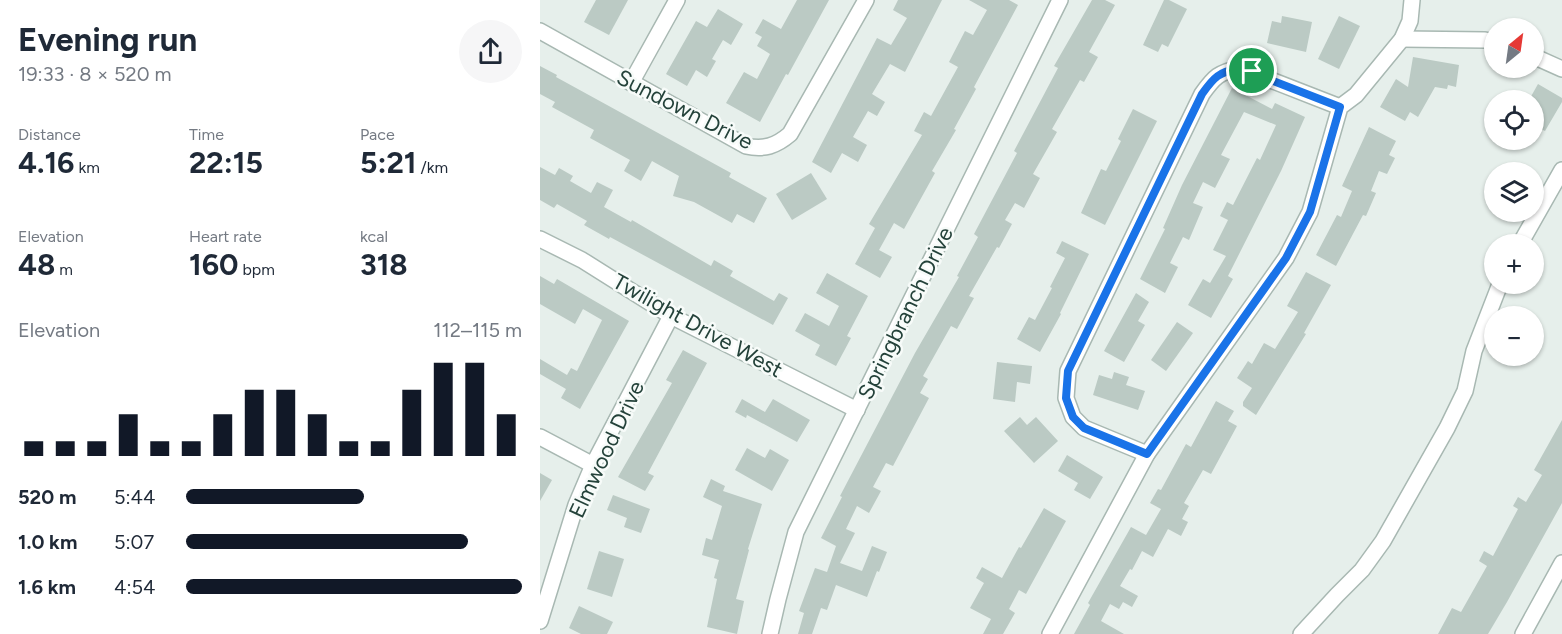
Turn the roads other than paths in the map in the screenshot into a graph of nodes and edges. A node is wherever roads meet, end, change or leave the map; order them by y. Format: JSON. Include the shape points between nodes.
{"nodes":[{"id":1,"x":677,"y":0,"type":"edge"},
{"id":2,"x":866,"y":0,"type":"edge"},
{"id":3,"x":1060,"y":0,"type":"edge"},
{"id":4,"x":1412,"y":0,"type":"edge"},
{"id":5,"x":540,"y":31,"type":"edge"},
{"id":6,"x":1402,"y":39,"type":"junction"},
{"id":7,"x":1484,"y":42,"type":"edge"},
{"id":8,"x":1544,"y":61,"type":"edge"},
{"id":9,"x":1562,"y":69,"type":"edge"},
{"id":10,"x":631,"y":83,"type":"junction"},
{"id":11,"x":1340,"y":107,"type":"junction"},
{"id":12,"x":1562,"y":170,"type":"edge"},
{"id":13,"x":1526,"y":234,"type":"edge"},
{"id":14,"x":540,"y":239,"type":"edge"},
{"id":15,"x":1496,"y":294,"type":"edge"},
{"id":16,"x":671,"y":316,"type":"junction"},
{"id":17,"x":857,"y":410,"type":"junction"},
{"id":18,"x":540,"y":437,"type":"edge"},
{"id":19,"x":1147,"y":454,"type":"junction"},
{"id":20,"x":593,"y":465,"type":"junction"},
{"id":21,"x":1562,"y":563,"type":"edge"},
{"id":22,"x":540,"y":621,"type":"edge"},
{"id":23,"x":770,"y":634,"type":"edge"},
{"id":24,"x":1050,"y":634,"type":"edge"},
{"id":25,"x":1301,"y":634,"type":"edge"},
{"id":26,"x":1523,"y":634,"type":"edge"}],
"edges":[{"from":1,"to":10,"type":"street"},
{"from":2,"to":10,"type":"street","name":"Sundown Drive","via":[[790,134],[770,147],[746,146]]},
{"from":3,"to":17,"type":"street","name":"Springbranch Drive"},
{"from":4,"to":6,"type":"street","via":[[1410,21]]},
{"from":5,"to":10,"type":"street","name":"Sundown Drive"},
{"from":6,"to":7,"type":"street"},
{"from":6,"to":11,"type":"street","via":[[1356,95]]},
{"from":8,"to":9,"type":"street"},
{"from":11,"to":19,"type":"street","via":[[1310,212],[1286,258]]},
{"from":11,"to":19,"type":"street","via":[[1240,68],[1214,77],[1202,94],[1068,371],[1066,398],[1078,423]]},
{"from":12,"to":13,"type":"street"},
{"from":14,"to":16,"type":"street","name":"Twilight Drive West","via":[[582,260]]},
{"from":15,"to":25,"type":"street","via":[[1474,351],[1465,391],[1383,541],[1362,570]]},
{"from":16,"to":17,"type":"street","name":"Twilight Drive West"},
{"from":16,"to":20,"type":"street","name":"Elmwood Drive"},
{"from":17,"to":23,"type":"street","name":"Springbranch Drive","via":[[796,532]]},
{"from":18,"to":20,"type":"street"},
{"from":19,"to":24,"type":"street"},
{"from":20,"to":22,"type":"street","name":"Elmwood Drive","via":[[576,505]]},
{"from":21,"to":26,"type":"street"}]}
